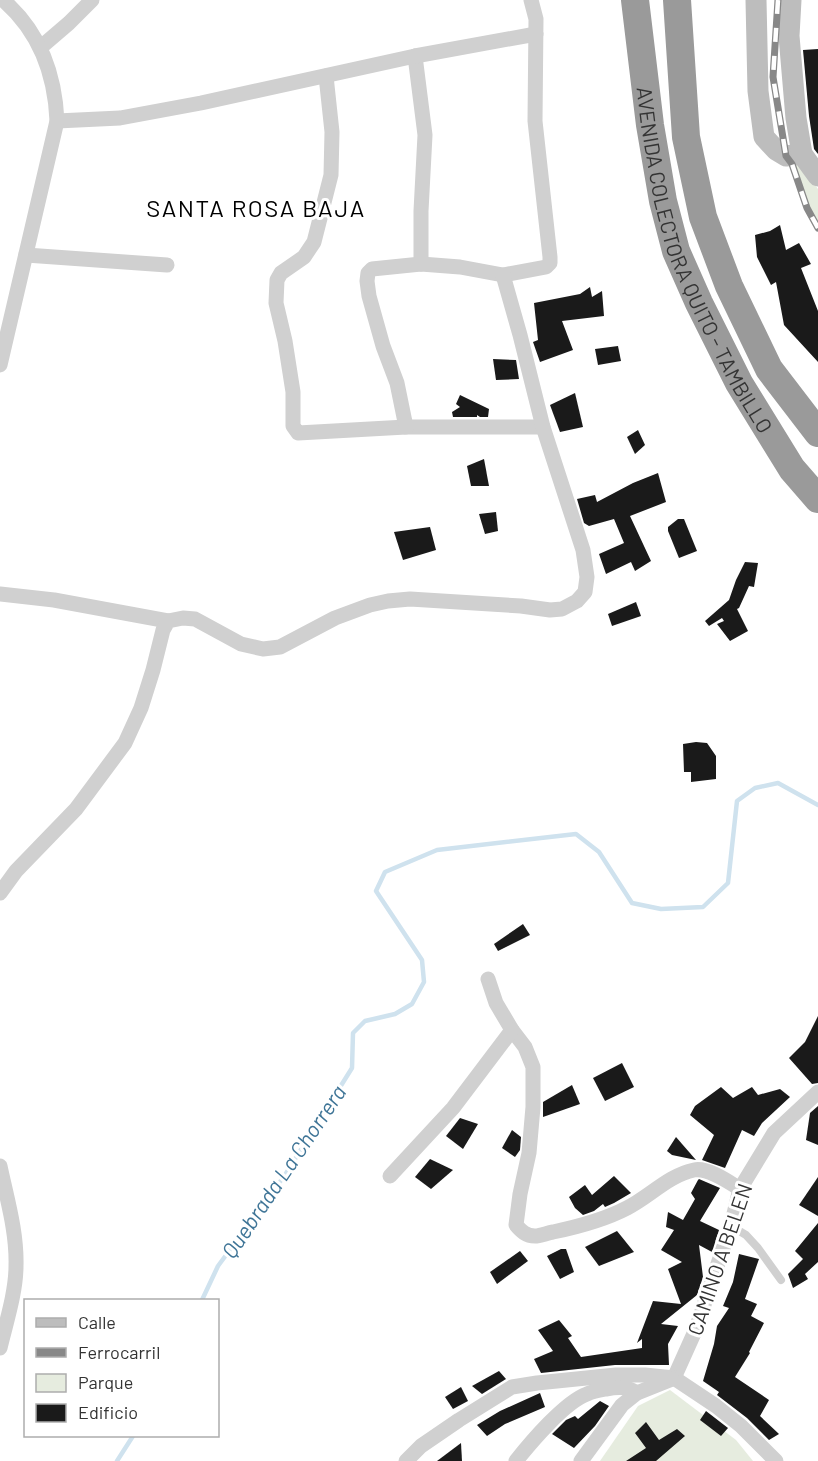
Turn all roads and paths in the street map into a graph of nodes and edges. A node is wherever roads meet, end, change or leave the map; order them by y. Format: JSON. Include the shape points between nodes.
{"nodes":[{"id":1,"x":3,"y":0,"type":"edge"},
{"id":2,"x":92,"y":0,"type":"edge"},
{"id":3,"x":531,"y":0,"type":"edge"},
{"id":4,"x":635,"y":0,"type":"edge"},
{"id":5,"x":677,"y":0,"type":"edge"},
{"id":6,"x":756,"y":0,"type":"edge"},
{"id":7,"x":792,"y":0,"type":"edge"},
{"id":8,"x":536,"y":34,"type":"junction"},
{"id":9,"x":41,"y":47,"type":"junction"},
{"id":10,"x":415,"y":56,"type":"junction"},
{"id":11,"x":326,"y":76,"type":"junction"},
{"id":12,"x":57,"y":121,"type":"junction"},
{"id":13,"x":802,"y":154,"type":"junction"},
{"id":14,"x":818,"y":176,"type":"edge"},
{"id":15,"x":26,"y":255,"type":"junction"},
{"id":16,"x":421,"y":264,"type":"junction"},
{"id":17,"x":168,"y":265,"type":"dead end"},
{"id":18,"x":503,"y":275,"type":"junction"},
{"id":19,"x":0,"y":365,"type":"edge"},
{"id":20,"x":406,"y":427,"type":"junction"},
{"id":21,"x":543,"y":427,"type":"junction"},
{"id":22,"x":818,"y":434,"type":"edge"},
{"id":23,"x":818,"y":499,"type":"edge"},
{"id":24,"x":0,"y":594,"type":"edge"},
{"id":25,"x":168,"y":621,"type":"junction"},
{"id":26,"x":0,"y":893,"type":"edge"},
{"id":27,"x":488,"y":979,"type":"dead end"},
{"id":28,"x":512,"y":1030,"type":"junction"},
{"id":29,"x":818,"y":1092,"type":"edge"},
{"id":30,"x":0,"y":1166,"type":"edge"},
{"id":31,"x":390,"y":1176,"type":"dead end"},
{"id":32,"x":740,"y":1189,"type":"junction"},
{"id":33,"x":731,"y":1226,"type":"junction"},
{"id":34,"x":781,"y":1280,"type":"dead end"},
{"id":35,"x":0,"y":1348,"type":"edge"},
{"id":36,"x":674,"y":1378,"type":"junction"},
{"id":37,"x":637,"y":1393,"type":"junction"},
{"id":38,"x":406,"y":1461,"type":"edge"},
{"id":39,"x":516,"y":1461,"type":"edge"},
{"id":40,"x":581,"y":1461,"type":"edge"},
{"id":41,"x":776,"y":1461,"type":"edge"}],
"edges":[{"from":1,"to":9,"type":"street"},
{"from":2,"to":9,"type":"street"},
{"from":3,"to":8,"type":"street"},
{"from":4,"to":23,"type":"highway","name":"AVENIDA COLECTORA QUITO - TAMBILLO","via":[[650,125],[676,251],[739,383],[792,469]]},
{"from":5,"to":22,"type":"highway","name":"AVENIDA COLECTORA QUITO - TAMBILLO","via":[[686,137],[703,217],[729,286],[770,369]]},
{"from":6,"to":13,"type":"street","via":[[758,92],[764,137],[786,156]]},
{"from":7,"to":13,"type":"street","via":[[789,36]]},
{"from":8,"to":10,"type":"street"},
{"from":8,"to":18,"type":"street","via":[[535,121],[550,263]]},
{"from":9,"to":12,"type":"street","via":[[53,84]]},
{"from":10,"to":11,"type":"street"},
{"from":10,"to":16,"type":"street","via":[[425,135]]},
{"from":11,"to":12,"type":"street","via":[[120,118]]},
{"from":11,"to":20,"type":"street","via":[[332,132],[331,176],[314,242],[304,257],[277,280],[276,303],[293,392],[294,426],[298,433]]},
{"from":12,"to":15,"type":"street"},
{"from":13,"to":14,"type":"street"},
{"from":15,"to":17,"type":"street"},
{"from":15,"to":19,"type":"street"},
{"from":16,"to":18,"type":"street"},
{"from":16,"to":20,"type":"street","via":[[372,269],[367,281]]},
{"from":18,"to":21,"type":"street"},
{"from":20,"to":21,"type":"street"},
{"from":21,"to":25,"type":"street","via":[[583,550],[587,577],[585,592],[562,609],[410,599],[388,601],[335,618],[280,647],[263,649],[241,644],[195,619]]},
{"from":24,"to":25,"type":"street"},
{"from":25,"to":26,"type":"street","via":[[141,708],[125,743],[75,809]]},
{"from":27,"to":28,"type":"street"},
{"from":28,"to":31,"type":"street","via":[[453,1108]]},
{"from":28,"to":32,"type":"street","via":[[533,1067],[529,1153],[516,1225],[522,1233],[534,1236],[596,1220],[626,1209],[675,1176],[695,1170],[703,1169]]},
{"from":29,"to":32,"type":"street","name":"CAMINO A BELEN","via":[[774,1133]]},
{"from":30,"to":35,"type":"street","via":[[15,1233],[16,1266]]},
{"from":32,"to":33,"type":"street","name":"CAMINO A BELEN"},
{"from":33,"to":34,"type":"lane","via":[[746,1235]]},
{"from":33,"to":36,"type":"street","name":"CAMINO A BELEN","via":[[696,1329]]},
{"from":36,"to":37,"type":"street"},
{"from":36,"to":38,"type":"street","via":[[616,1375],[513,1387],[421,1446]]},
{"from":36,"to":41,"type":"street","via":[[724,1412]]},
{"from":37,"to":39,"type":"street","via":[[630,1388],[613,1388],[586,1394],[546,1426]]},
{"from":37,"to":40,"type":"street","via":[[622,1404]]}]}
